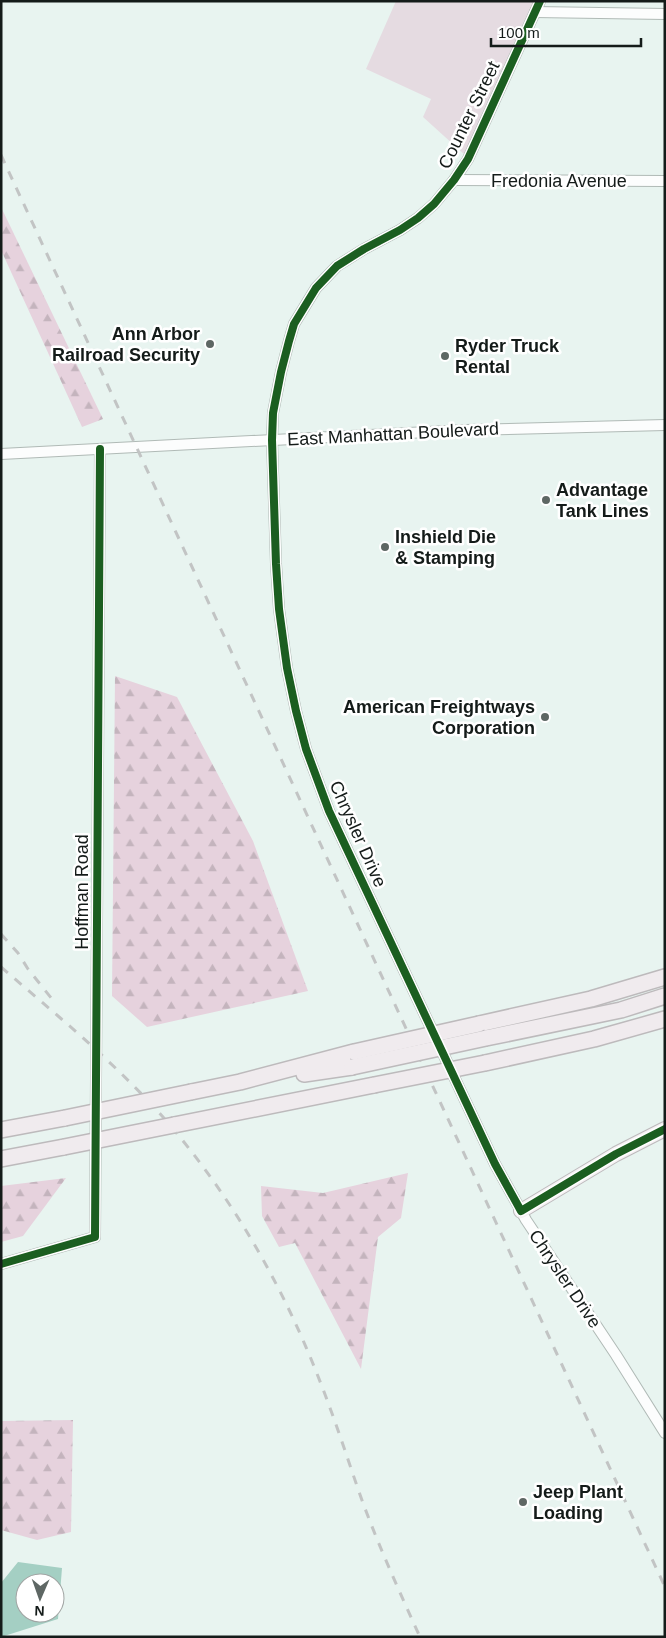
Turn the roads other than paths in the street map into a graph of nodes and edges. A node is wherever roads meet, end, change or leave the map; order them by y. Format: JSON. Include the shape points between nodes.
{"nodes":[{"id":1,"x":540,"y":1,"type":"edge"},
{"id":2,"x":535,"y":12,"type":"junction"},
{"id":3,"x":665,"y":14,"type":"edge"},
{"id":4,"x":454,"y":180,"type":"junction"},
{"id":5,"x":665,"y":181,"type":"edge"},
{"id":6,"x":665,"y":425,"type":"edge"},
{"id":7,"x":272,"y":440,"type":"junction"},
{"id":8,"x":100,"y":448,"type":"junction"},
{"id":9,"x":1,"y":454,"type":"edge"},
{"id":10,"x":665,"y":977,"type":"edge"},
{"id":11,"x":665,"y":996,"type":"edge"},
{"id":12,"x":665,"y":1019,"type":"edge"},
{"id":13,"x":665,"y":1030,"type":"edge"},
{"id":14,"x":482,"y":1031,"type":"junction"},
{"id":15,"x":594,"y":1039,"type":"junction"},
{"id":16,"x":665,"y":1129,"type":"edge"},
{"id":17,"x":1,"y":1130,"type":"edge"},
{"id":18,"x":1,"y":1159,"type":"edge"},
{"id":19,"x":521,"y":1211,"type":"junction"},
{"id":20,"x":1,"y":1264,"type":"edge"},
{"id":21,"x":665,"y":1433,"type":"edge"}],
"edges":[{"from":1,"to":2,"type":"street","name":"Counter Street"},
{"from":2,"to":3,"type":"street"},
{"from":2,"to":4,"type":"street","name":"Counter Street","via":[[468,159]]},
{"from":4,"to":5,"type":"street","name":"Fredonia Avenue"},
{"from":4,"to":7,"type":"street","name":"Counter Street","via":[[418,218],[337,266],[316,288],[294,324],[289,341],[273,413]]},
{"from":6,"to":7,"type":"street","name":"East Manhattan Boulevard","via":[[466,430]]},
{"from":7,"to":8,"type":"street","name":"East Manhattan Boulevard"},
{"from":7,"to":19,"type":"street","name":"Chrysler Drive","via":[[280,609],[287,668],[306,749],[329,811],[495,1164]]},
{"from":8,"to":9,"type":"street","name":"East Manhattan Boulevard"},
{"from":8,"to":20,"type":"street","name":"Hoffman Road","via":[[95,1237]]},
{"from":10,"to":14,"type":"highway"},
{"from":11,"to":14,"type":"highway","via":[[620,1010]]},
{"from":12,"to":15,"type":"highway"},
{"from":13,"to":15,"type":"highway"},
{"from":14,"to":17,"type":"highway","bridge":true},
{"from":15,"to":18,"type":"highway","bridge":true},
{"from":16,"to":19,"type":"main road","via":[[616,1154]]},
{"from":19,"to":21,"type":"street","name":"Chrysler Drive"}]}
